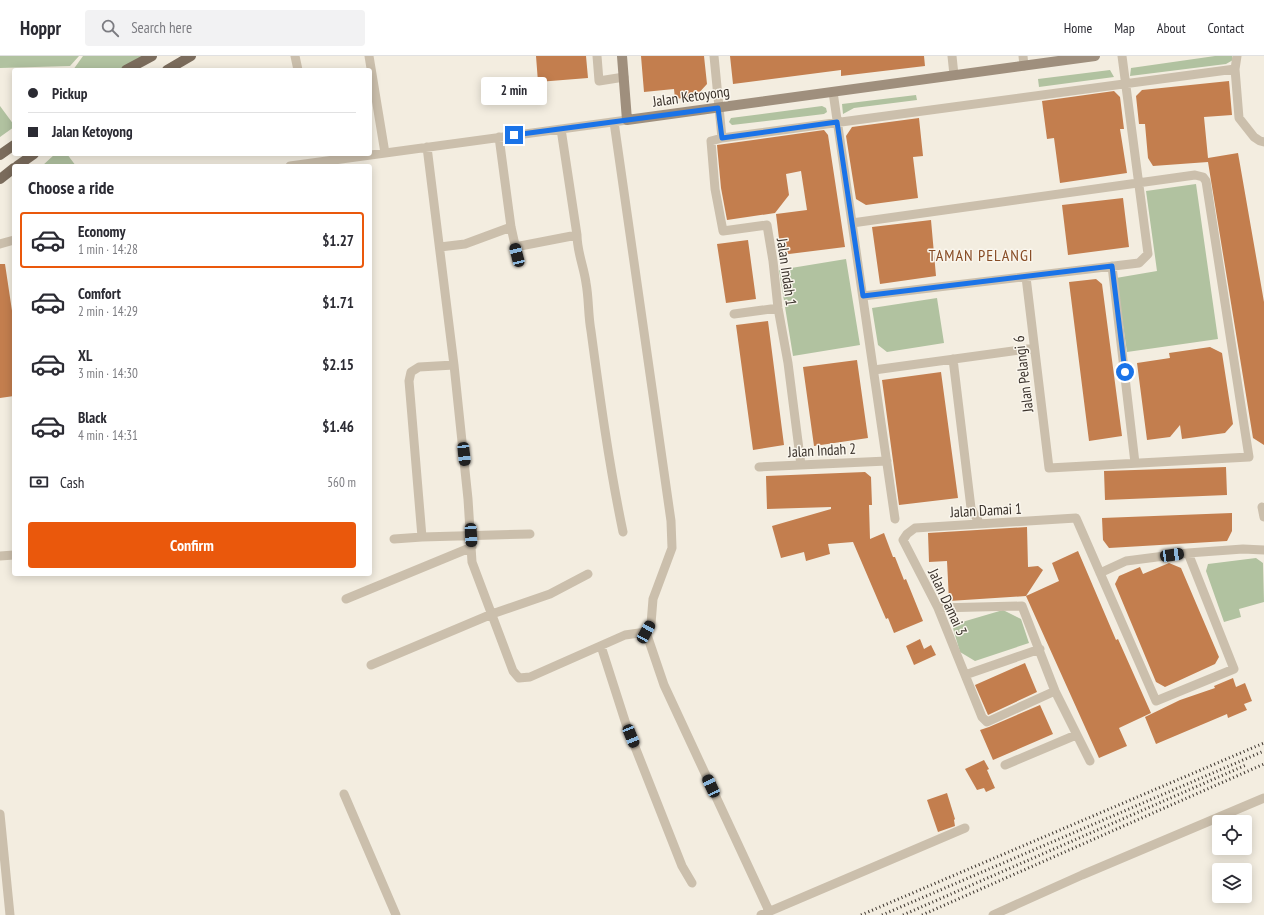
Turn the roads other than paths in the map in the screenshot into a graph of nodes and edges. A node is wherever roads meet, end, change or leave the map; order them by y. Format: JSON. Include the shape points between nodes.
{"nodes":[{"id":1,"x":152,"y":56,"type":"edge"},
{"id":2,"x":191,"y":56,"type":"edge"},
{"id":3,"x":295,"y":56,"type":"edge"},
{"id":4,"x":369,"y":56,"type":"edge"},
{"id":5,"x":597,"y":56,"type":"edge"},
{"id":6,"x":622,"y":56,"type":"edge"},
{"id":7,"x":714,"y":56,"type":"edge"},
{"id":8,"x":952,"y":56,"type":"edge"},
{"id":9,"x":1095,"y":56,"type":"edge"},
{"id":10,"x":1122,"y":56,"type":"edge"},
{"id":11,"x":1237,"y":56,"type":"edge"},
{"id":12,"x":1023,"y":61,"type":"edge"},
{"id":13,"x":130,"y":68,"type":"edge"},
{"id":14,"x":170,"y":68,"type":"edge"},
{"id":15,"x":298,"y":68,"type":"edge"},
{"id":16,"x":371,"y":68,"type":"edge"},
{"id":17,"x":1235,"y":69,"type":"junction"},
{"id":18,"x":372,"y":74,"type":"edge"},
{"id":19,"x":954,"y":75,"type":"junction"},
{"id":20,"x":624,"y":77,"type":"junction"},
{"id":21,"x":1126,"y":83,"type":"junction"},
{"id":22,"x":833,"y":92,"type":"junction"},
{"id":23,"x":718,"y":108,"type":"junction"},
{"id":24,"x":627,"y":120,"type":"junction"},
{"id":25,"x":614,"y":122,"type":"junction"},
{"id":26,"x":837,"y":122,"type":"junction"},
{"id":27,"x":561,"y":129,"type":"junction"},
{"id":28,"x":499,"y":137,"type":"junction"},
{"id":29,"x":722,"y":138,"type":"junction"},
{"id":30,"x":1264,"y":142,"type":"edge"},
{"id":31,"x":12,"y":146,"type":"edge"},
{"id":32,"x":427,"y":147,"type":"junction"},
{"id":33,"x":385,"y":153,"type":"junction"},
{"id":34,"x":372,"y":154,"type":"edge"},
{"id":35,"x":0,"y":155,"type":"edge"},
{"id":36,"x":31,"y":156,"type":"edge"},
{"id":37,"x":345,"y":156,"type":"edge"},
{"id":38,"x":318,"y":158,"type":"edge"},
{"id":39,"x":20,"y":164,"type":"edge"},
{"id":40,"x":297,"y":164,"type":"edge"},
{"id":41,"x":12,"y":170,"type":"edge"},
{"id":42,"x":1,"y":178,"type":"edge"},
{"id":43,"x":1138,"y":183,"type":"junction"},
{"id":44,"x":852,"y":223,"type":"junction"},
{"id":45,"x":511,"y":227,"type":"junction"},
{"id":46,"x":577,"y":235,"type":"junction"},
{"id":47,"x":12,"y":241,"type":"edge"},
{"id":48,"x":0,"y":244,"type":"edge"},
{"id":49,"x":440,"y":247,"type":"junction"},
{"id":50,"x":515,"y":247,"type":"junction"},
{"id":51,"x":519,"y":263,"type":"dead end"},
{"id":52,"x":1112,"y":266,"type":"junction"},
{"id":53,"x":1026,"y":277,"type":"junction"},
{"id":54,"x":863,"y":296,"type":"junction"},
{"id":55,"x":778,"y":308,"type":"junction"},
{"id":56,"x":734,"y":314,"type":"dead end"},
{"id":57,"x":1034,"y":348,"type":"junction"},
{"id":58,"x":953,"y":359,"type":"junction"},
{"id":59,"x":454,"y":365,"type":"junction"},
{"id":60,"x":874,"y":370,"type":"junction"},
{"id":61,"x":887,"y":461,"type":"junction"},
{"id":62,"x":1135,"y":463,"type":"junction"},
{"id":63,"x":801,"y":465,"type":"junction"},
{"id":64,"x":758,"y":467,"type":"dead end"},
{"id":65,"x":1262,"y":507,"type":"dead end"},
{"id":66,"x":1264,"y":517,"type":"edge"},
{"id":67,"x":896,"y":519,"type":"dead end"},
{"id":68,"x":980,"y":524,"type":"junction"},
{"id":69,"x":623,"y":532,"type":"dead end"},
{"id":70,"x":530,"y":534,"type":"dead end"},
{"id":71,"x":471,"y":535,"type":"junction"},
{"id":72,"x":422,"y":537,"type":"junction"},
{"id":73,"x":394,"y":539,"type":"dead end"},
{"id":74,"x":904,"y":540,"type":"joint"},
{"id":75,"x":472,"y":547,"type":"junction"},
{"id":76,"x":1264,"y":550,"type":"edge"},
{"id":77,"x":1188,"y":553,"type":"junction"},
{"id":78,"x":12,"y":555,"type":"edge"},
{"id":79,"x":0,"y":556,"type":"edge"},
{"id":80,"x":1100,"y":573,"type":"junction"},
{"id":81,"x":588,"y":574,"type":"dead end"},
{"id":82,"x":346,"y":599,"type":"dead end"},
{"id":83,"x":938,"y":608,"type":"junction"},
{"id":84,"x":492,"y":614,"type":"junction"},
{"id":85,"x":646,"y":632,"type":"junction"},
{"id":86,"x":602,"y":646,"type":"junction"},
{"id":87,"x":1040,"y":649,"type":"junction"},
{"id":88,"x":372,"y":665,"type":"dead end"},
{"id":89,"x":964,"y":675,"type":"junction"},
{"id":90,"x":1055,"y":691,"type":"junction"},
{"id":91,"x":1076,"y":735,"type":"junction"},
{"id":92,"x":1090,"y":761,"type":"dead end"},
{"id":93,"x":1005,"y":765,"type":"dead end"},
{"id":94,"x":344,"y":794,"type":"dead end"},
{"id":95,"x":1264,"y":798,"type":"edge"},
{"id":96,"x":0,"y":814,"type":"edge"},
{"id":97,"x":966,"y":828,"type":"dead end"},
{"id":98,"x":3,"y":878,"type":"edge"},
{"id":99,"x":692,"y":884,"type":"dead end"},
{"id":100,"x":765,"y":913,"type":"edge"},
{"id":101,"x":10,"y":915,"type":"edge"},
{"id":102,"x":396,"y":915,"type":"edge"},
{"id":103,"x":993,"y":915,"type":"edge"}],
"edges":[{"from":1,"to":13,"type":"main road"},
{"from":2,"to":14,"type":"main road"},
{"from":3,"to":15,"type":"street"},
{"from":4,"to":16,"type":"street"},
{"from":5,"to":20,"type":"street","via":[[599,80]]},
{"from":6,"to":20,"type":"street"},
{"from":7,"to":23,"type":"street"},
{"from":8,"to":19,"type":"street"},
{"from":9,"to":12,"type":"street","name":"Jalan Ketoyong"},
{"from":10,"to":21,"type":"street"},
{"from":11,"to":17,"type":"street"},
{"from":12,"to":19,"type":"street","name":"Jalan Ketoyong"},
{"from":17,"to":21,"type":"street"},
{"from":17,"to":30,"type":"street","via":[[1239,118],[1254,137]]},
{"from":18,"to":33,"type":"street"},
{"from":19,"to":22,"type":"street","name":"Jalan Ketoyong"},
{"from":20,"to":24,"type":"street"},
{"from":21,"to":26,"type":"street"},
{"from":21,"to":43,"type":"street"},
{"from":22,"to":23,"type":"street","name":"Jalan Ketoyong"},
{"from":22,"to":26,"type":"street"},
{"from":23,"to":24,"type":"street","name":"Jalan Ketoyong"},
{"from":23,"to":29,"type":"street"},
{"from":24,"to":25,"type":"street","name":"Jalan Ketoyong"},
{"from":25,"to":27,"type":"street","name":"Jalan Ketoyong"},
{"from":25,"to":85,"type":"street","via":[[671,520],[672,548],[654,599],[651,624]]},
{"from":26,"to":29,"type":"street"},
{"from":26,"to":44,"type":"street"},
{"from":27,"to":28,"type":"street","name":"Jalan Ketoyong"},
{"from":27,"to":46,"type":"street"},
{"from":28,"to":32,"type":"street","name":"Jalan Ketoyong"},
{"from":28,"to":45,"type":"street"},
{"from":29,"to":55,"type":"street","name":"Jalan Indah 1","via":[[711,141],[715,189],[723,232],[767,225]]},
{"from":31,"to":35,"type":"main road"},
{"from":32,"to":33,"type":"street","name":"Jalan Ketoyong"},
{"from":32,"to":49,"type":"street"},
{"from":33,"to":34,"type":"street","name":"Jalan Ketoyong"},
{"from":36,"to":39,"type":"main road"},
{"from":37,"to":38,"type":"street","name":"Jalan Ketoyong"},
{"from":38,"to":40,"type":"street","name":"Jalan Ketoyong"},
{"from":41,"to":42,"type":"main road"},
{"from":43,"to":44,"type":"street"},
{"from":43,"to":52,"type":"street","via":[[1148,254],[1138,263]]},
{"from":43,"to":62,"type":"street","via":[[1195,175],[1203,177],[1206,181],[1249,456]]},
{"from":44,"to":54,"type":"street"},
{"from":45,"to":49,"type":"street","via":[[466,244]]},
{"from":45,"to":50,"type":"street"},
{"from":46,"to":50,"type":"street"},
{"from":46,"to":69,"type":"street","via":[[586,282],[603,426]]},
{"from":47,"to":48,"type":"street"},
{"from":49,"to":59,"type":"street"},
{"from":50,"to":51,"type":"street"},
{"from":52,"to":53,"type":"street"},
{"from":52,"to":62,"type":"street"},
{"from":53,"to":54,"type":"street"},
{"from":53,"to":57,"type":"street","name":"Jalan Pelangi 6"},
{"from":54,"to":60,"type":"street"},
{"from":55,"to":56,"type":"street"},
{"from":55,"to":63,"type":"street","name":"Jalan Indah 1"},
{"from":57,"to":58,"type":"street"},
{"from":57,"to":62,"type":"street","name":"Jalan Pelangi 6","via":[[1049,468]]},
{"from":58,"to":60,"type":"street"},
{"from":58,"to":68,"type":"street","via":[[971,508]]},
{"from":59,"to":71,"type":"street"},
{"from":59,"to":72,"type":"street","via":[[418,367],[411,372],[409,381]]},
{"from":60,"to":61,"type":"street"},
{"from":61,"to":63,"type":"street","name":"Jalan Indah 2"},
{"from":61,"to":67,"type":"street"},
{"from":63,"to":64,"type":"street","name":"Jalan Indah 2"},
{"from":65,"to":66,"type":"street"},
{"from":68,"to":74,"type":"street","name":"Jalan Damai 1","via":[[915,528]]},
{"from":68,"to":80,"type":"street","name":"Jalan Damai 1","via":[[1076,518]]},
{"from":70,"to":71,"type":"street"},
{"from":71,"to":72,"type":"street"},
{"from":71,"to":75,"type":"street"},
{"from":72,"to":73,"type":"street"},
{"from":74,"to":83,"type":"street","name":"Jalan Damai 3"},
{"from":75,"to":82,"type":"street"},
{"from":75,"to":84,"type":"street","via":[[472,562]]},
{"from":76,"to":77,"type":"street"},
{"from":77,"to":80,"type":"street","via":[[1126,561]]},
{"from":77,"to":80,"type":"street","via":[[1234,669],[1156,702]]},
{"from":78,"to":79,"type":"street"},
{"from":81,"to":84,"type":"street","via":[[550,594]]},
{"from":83,"to":87,"type":"street","via":[[1022,606]]},
{"from":83,"to":89,"type":"street","name":"Jalan Damai 3"},
{"from":84,"to":86,"type":"street","via":[[513,671],[519,678],[530,677]]},
{"from":84,"to":88,"type":"street"},
{"from":85,"to":86,"type":"street","via":[[625,634]]},
{"from":85,"to":100,"type":"street","via":[[664,685]]},
{"from":86,"to":99,"type":"street","via":[[626,724],[682,866]]},
{"from":87,"to":89,"type":"street"},
{"from":87,"to":90,"type":"street"},
{"from":89,"to":90,"type":"street","name":"Jalan Damai 3","via":[[982,717],[987,722]]},
{"from":90,"to":91,"type":"street"},
{"from":91,"to":92,"type":"street"},
{"from":91,"to":93,"type":"street"},
{"from":94,"to":102,"type":"street"},
{"from":95,"to":103,"type":"street"},
{"from":96,"to":98,"type":"street"},
{"from":97,"to":100,"type":"street"},
{"from":98,"to":101,"type":"street"}]}
